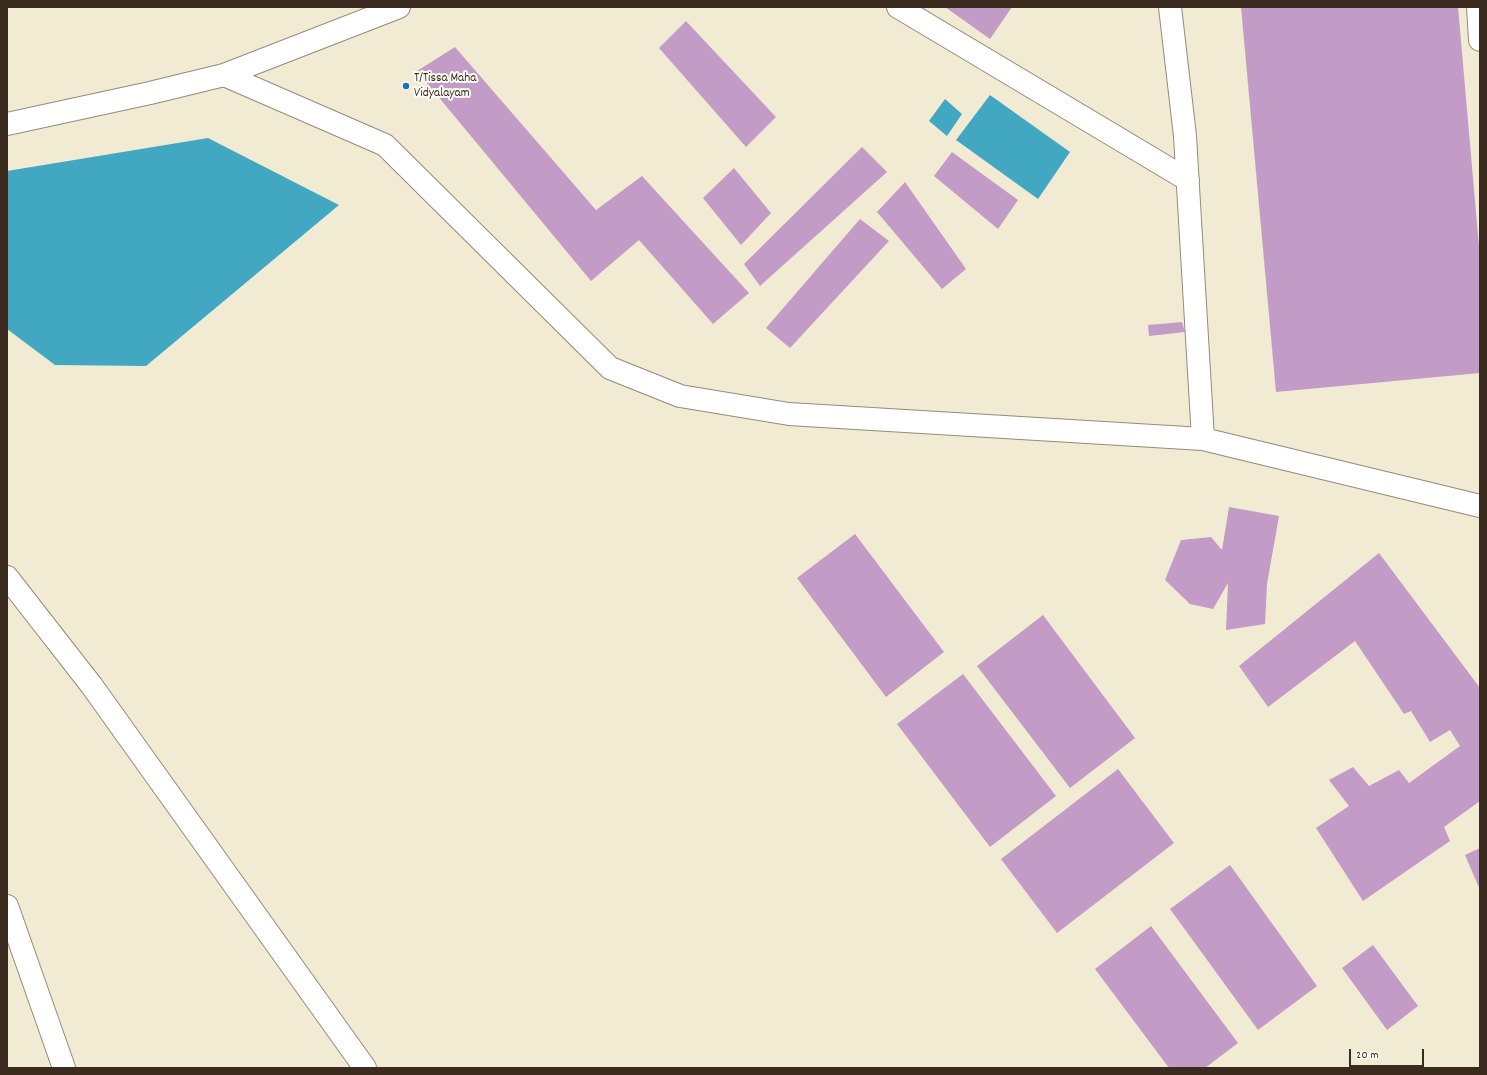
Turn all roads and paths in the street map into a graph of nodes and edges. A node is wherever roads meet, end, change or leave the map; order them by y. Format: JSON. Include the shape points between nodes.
{"nodes":[{"id":1,"x":399,"y":7,"type":"edge"},
{"id":2,"x":898,"y":7,"type":"edge"},
{"id":3,"x":1170,"y":7,"type":"edge"},
{"id":4,"x":1478,"y":7,"type":"edge"},
{"id":5,"x":1480,"y":40,"type":"edge"},
{"id":6,"x":224,"y":75,"type":"junction"},
{"id":7,"x":7,"y":124,"type":"edge"},
{"id":8,"x":1188,"y":180,"type":"junction"},
{"id":9,"x":1202,"y":440,"type":"junction"},
{"id":10,"x":1480,"y":506,"type":"edge"},
{"id":11,"x":7,"y":577,"type":"edge"},
{"id":12,"x":7,"y":906,"type":"edge"},
{"id":13,"x":64,"y":1068,"type":"edge"},
{"id":14,"x":365,"y":1068,"type":"edge"}],
"edges":[{"from":1,"to":6,"type":"street"},
{"from":2,"to":8,"type":"street"},
{"from":3,"to":8,"type":"street","via":[[1186,136]]},
{"from":4,"to":5,"type":"street"},
{"from":6,"to":7,"type":"street"},
{"from":6,"to":9,"type":"street","via":[[385,145],[610,368],[680,396],[789,414]]},
{"from":8,"to":9,"type":"street"},
{"from":9,"to":10,"type":"street"},
{"from":11,"to":14,"type":"street","via":[[92,686]]},
{"from":12,"to":13,"type":"street"}]}
